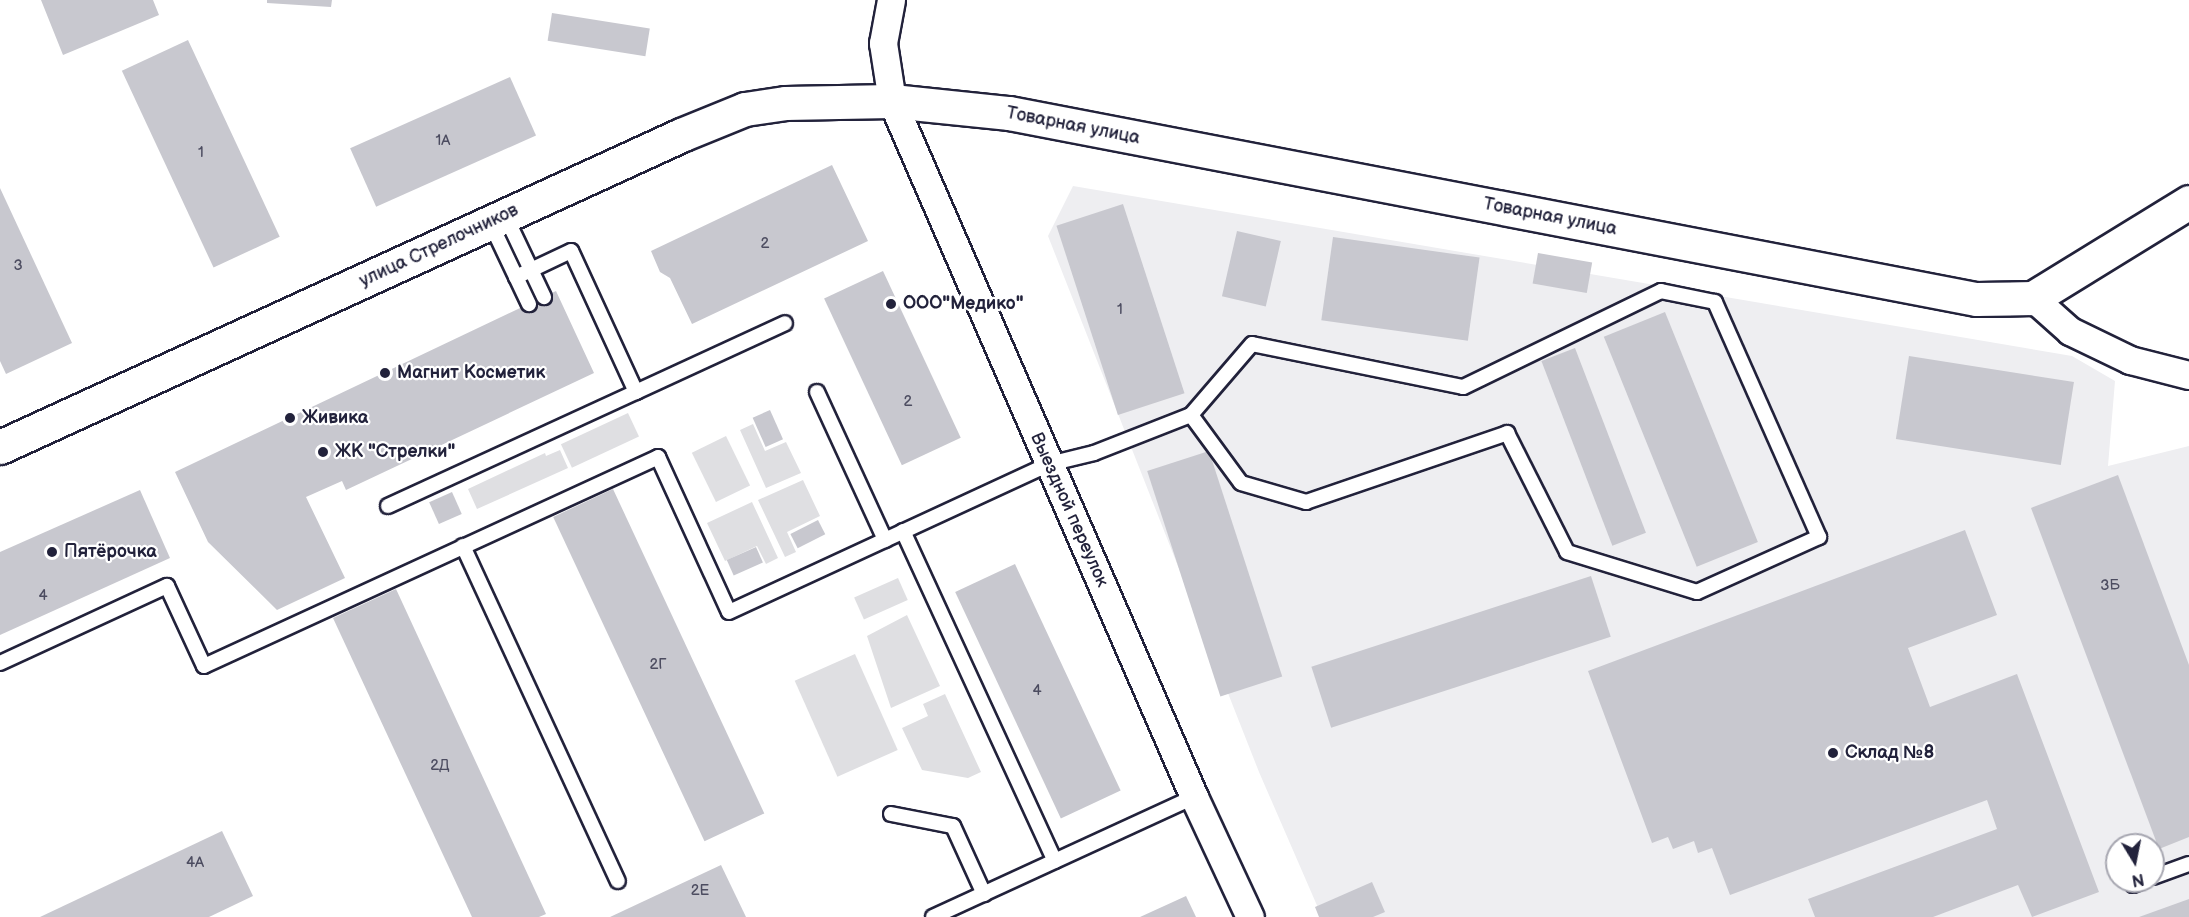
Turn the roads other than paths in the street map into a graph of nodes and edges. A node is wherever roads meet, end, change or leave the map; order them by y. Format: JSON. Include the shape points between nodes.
{"nodes":[{"id":1,"x":891,"y":0,"type":"edge"},
{"id":2,"x":892,"y":101,"type":"junction"},
{"id":3,"x":2189,"y":202,"type":"edge"},
{"id":4,"x":497,"y":219,"type":"junction"},
{"id":5,"x":531,"y":270,"type":"junction"},
{"id":6,"x":516,"y":277,"type":"junction"},
{"id":7,"x":544,"y":297,"type":"dead end"},
{"id":8,"x":2033,"y":298,"type":"junction"},
{"id":9,"x":529,"y":304,"type":"dead end"},
{"id":10,"x":785,"y":323,"type":"dead end"},
{"id":11,"x":2189,"y":375,"type":"edge"},
{"id":12,"x":636,"y":392,"type":"junction"},
{"id":13,"x":817,"y":392,"type":"dead end"},
{"id":14,"x":1191,"y":415,"type":"junction"},
{"id":15,"x":0,"y":447,"type":"edge"},
{"id":16,"x":1049,"y":464,"type":"junction"},
{"id":17,"x":388,"y":506,"type":"dead end"},
{"id":18,"x":903,"y":531,"type":"junction"},
{"id":19,"x":885,"y":540,"type":"junction"},
{"id":20,"x":463,"y":546,"type":"junction"},
{"id":21,"x":0,"y":663,"type":"edge"},
{"id":22,"x":1194,"y":797,"type":"junction"},
{"id":23,"x":891,"y":814,"type":"dead end"},
{"id":24,"x":1055,"y":861,"type":"junction"},
{"id":25,"x":2189,"y":864,"type":"edge"},
{"id":26,"x":2165,"y":873,"type":"edge"},
{"id":27,"x":618,"y":881,"type":"dead end"},
{"id":28,"x":984,"y":894,"type":"junction"},
{"id":29,"x":933,"y":917,"type":"edge"},
{"id":30,"x":1250,"y":917,"type":"edge"}],
"edges":[{"from":1,"to":2,"type":"street","name":"Выездной переулок","via":[[883,43]]},
{"from":2,"to":4,"type":"main road","name":"улица Стрелочников","via":[[784,103],[745,109]]},
{"from":2,"to":8,"type":"main road","name":"Товарная улица","via":[[1009,113],[1976,299]]},
{"from":2,"to":16,"type":"street","name":"Выездной переулок"},
{"from":3,"to":8,"type":"main road"},
{"from":4,"to":5,"type":"lane"},
{"from":4,"to":6,"type":"lane"},
{"from":4,"to":15,"type":"main road","name":"улица Стрелочников"},
{"from":5,"to":6,"type":"lane"},
{"from":5,"to":7,"type":"lane"},
{"from":5,"to":12,"type":"lane","via":[[571,251]]},
{"from":6,"to":9,"type":"lane"},
{"from":8,"to":11,"type":"street","via":[[2070,331],[2130,360]]},
{"from":10,"to":12,"type":"lane"},
{"from":12,"to":17,"type":"lane"},
{"from":13,"to":19,"type":"lane"},
{"from":14,"to":14,"type":"lane","via":[[1241,483],[1306,502],[1507,433],[1567,552],[1697,592],[1819,537],[1715,302],[1661,291],[1463,387],[1252,344]]},
{"from":14,"to":16,"type":"lane","via":[[1094,453]]},
{"from":16,"to":18,"type":"lane"},
{"from":16,"to":22,"type":"street","name":"Выездной переулок"},
{"from":18,"to":19,"type":"lane"},
{"from":18,"to":24,"type":"lane"},
{"from":19,"to":20,"type":"lane","via":[[729,612],[658,457]]},
{"from":20,"to":21,"type":"lane","via":[[204,666],[167,586]]},
{"from":20,"to":27,"type":"lane"},
{"from":22,"to":24,"type":"lane"},
{"from":22,"to":30,"type":"street","name":"Выездной переулок"},
{"from":23,"to":28,"type":"lane","via":[[952,826]]},
{"from":24,"to":28,"type":"lane"},
{"from":25,"to":26,"type":"lane"},
{"from":28,"to":29,"type":"lane"}]}
